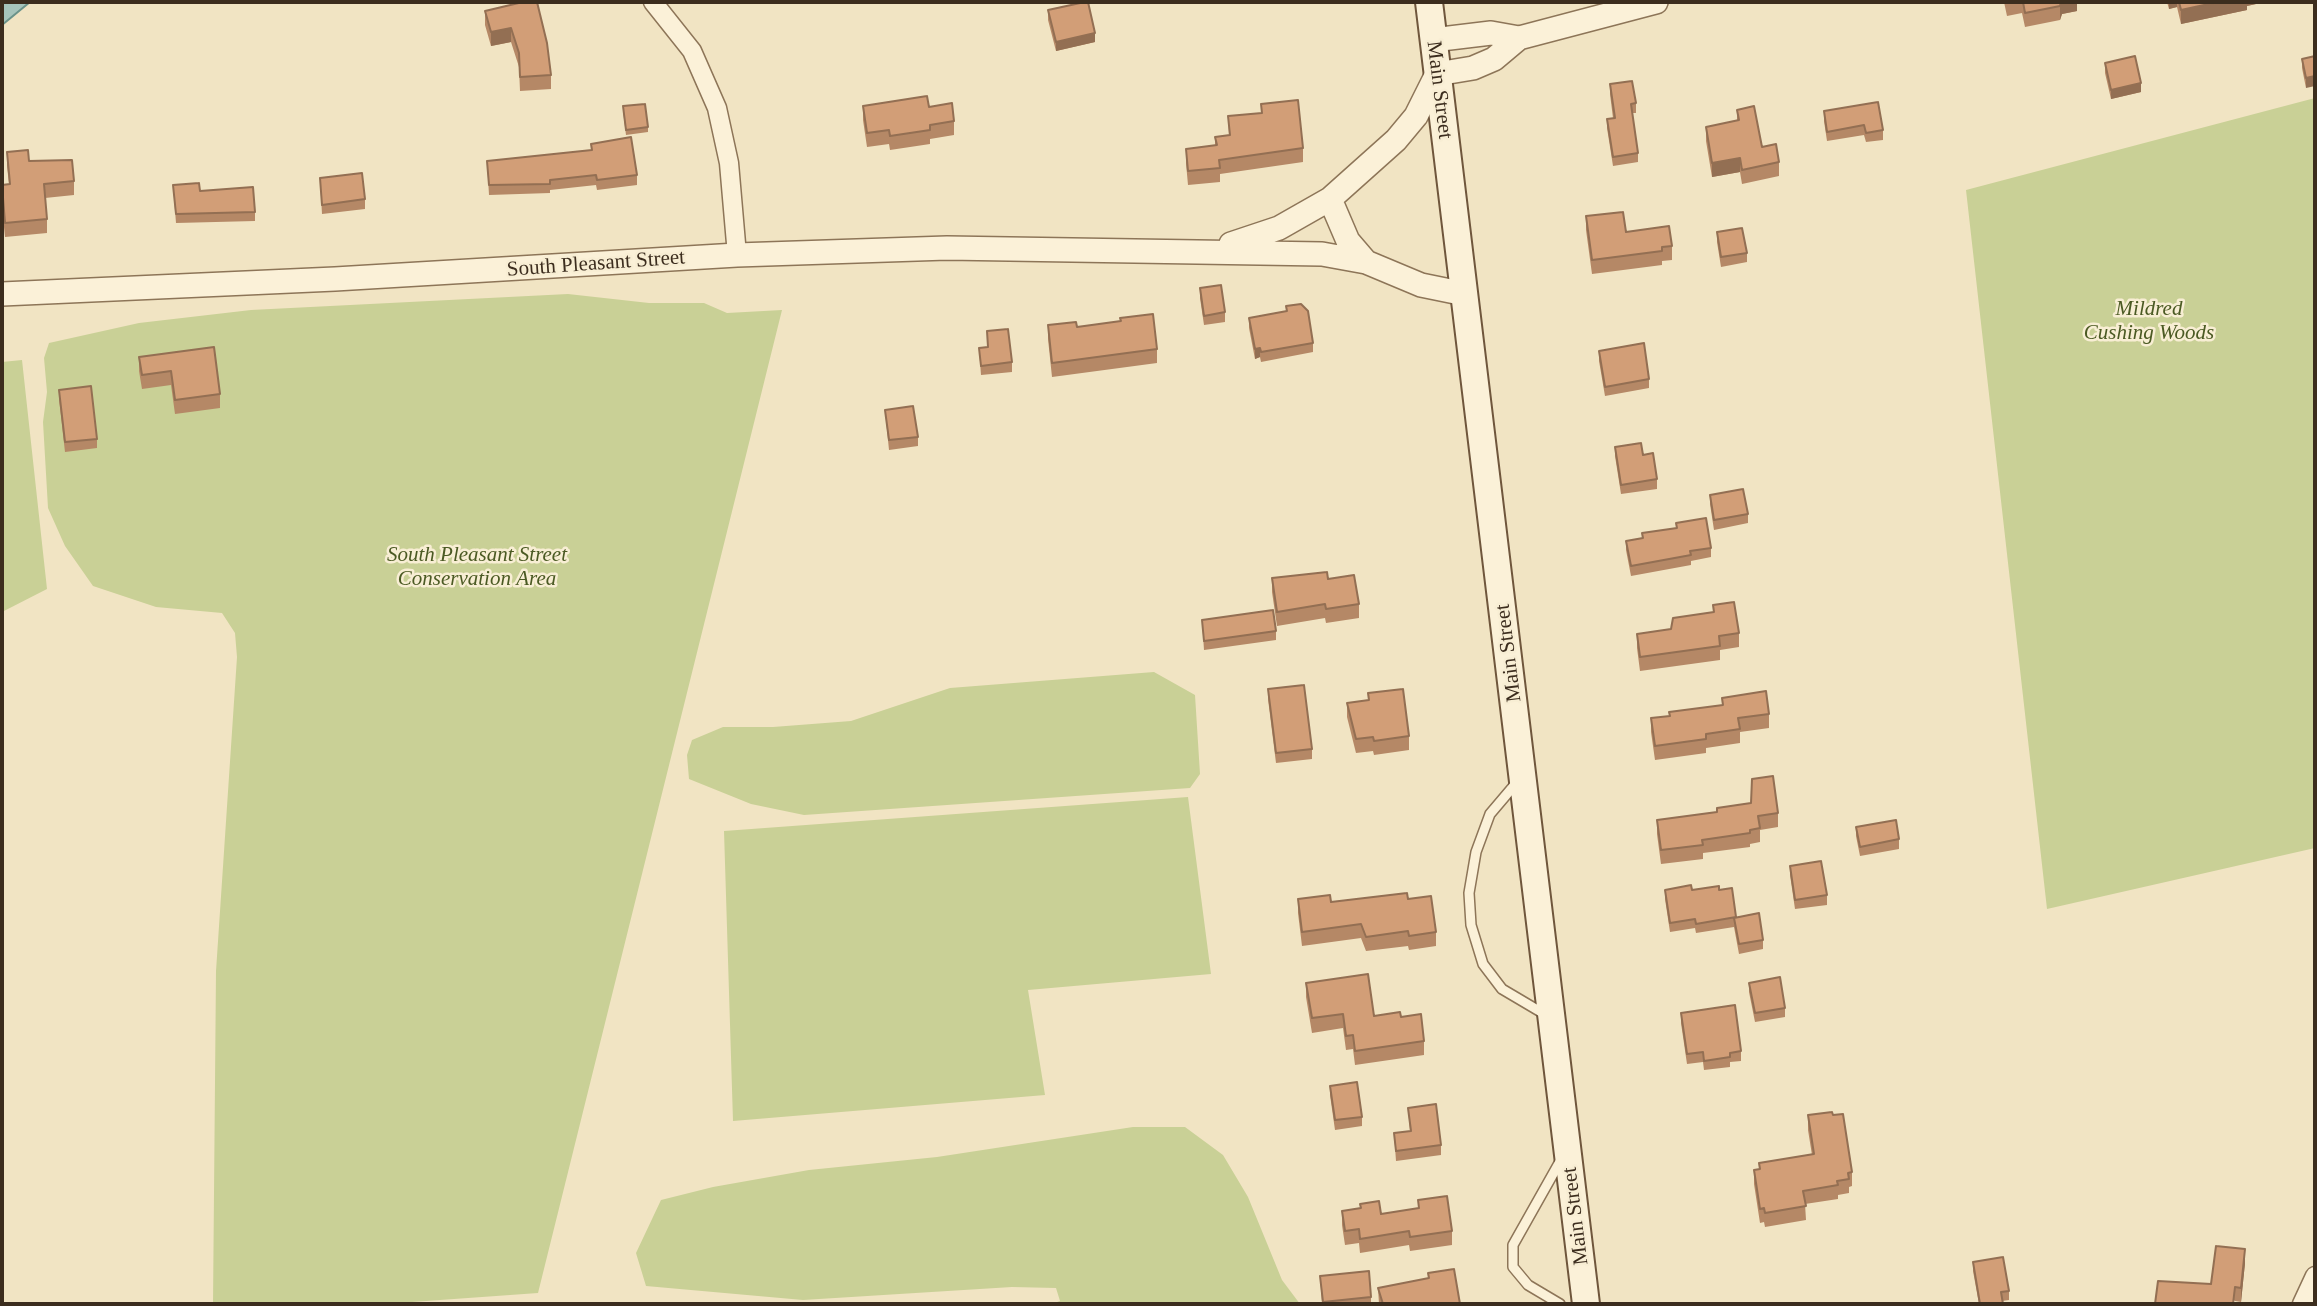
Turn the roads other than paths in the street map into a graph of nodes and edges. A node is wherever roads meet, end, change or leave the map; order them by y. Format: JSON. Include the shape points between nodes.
{"nodes":[{"id":1,"x":653,"y":2,"type":"edge"},
{"id":2,"x":1429,"y":2,"type":"edge"},
{"id":3,"x":1656,"y":2,"type":"edge"},
{"id":4,"x":1519,"y":38,"type":"junction"},
{"id":5,"x":1433,"y":40,"type":"junction"},
{"id":6,"x":1437,"y":74,"type":"junction"},
{"id":7,"x":1330,"y":199,"type":"junction"},
{"id":8,"x":1190,"y":252,"type":"junction"},
{"id":9,"x":737,"y":255,"type":"junction"},
{"id":10,"x":1366,"y":261,"type":"junction"},
{"id":11,"x":2,"y":294,"type":"edge"},
{"id":12,"x":1465,"y":294,"type":"junction"},
{"id":13,"x":1523,"y":775,"type":"junction"},
{"id":14,"x":1553,"y":1019,"type":"junction"},
{"id":15,"x":1569,"y":1148,"type":"junction"},
{"id":16,"x":2315,"y":1276,"type":"edge"},
{"id":17,"x":1560,"y":1304,"type":"edge"},
{"id":18,"x":1586,"y":1304,"type":"edge"},
{"id":19,"x":2302,"y":1304,"type":"edge"}],
"edges":[{"from":1,"to":9,"type":"street","via":[[692,51],[717,108],[729,163]]},
{"from":2,"to":5,"type":"main road","name":"Main Street"},
{"from":3,"to":4,"type":"street"},
{"from":4,"to":5,"type":"street","via":[[1491,33]]},
{"from":4,"to":6,"type":"street","via":[[1483,63]]},
{"from":5,"to":6,"type":"main road","name":"Main Street"},
{"from":6,"to":7,"type":"street","name":"South Pleasant Street","via":[[1416,116],[1396,140]]},
{"from":6,"to":12,"type":"main road","name":"Main Street"},
{"from":7,"to":8,"type":"street","name":"South Pleasant Street","via":[[1261,236]]},
{"from":7,"to":10,"type":"street","via":[[1348,241]]},
{"from":8,"to":9,"type":"street","name":"South Pleasant Street","via":[[947,248]]},
{"from":8,"to":10,"type":"street","name":"South Pleasant Street","via":[[1322,254]]},
{"from":9,"to":11,"type":"street","name":"South Pleasant Street","via":[[296,282]]},
{"from":10,"to":12,"type":"street","name":"South Pleasant Street","via":[[1421,285]]},
{"from":12,"to":13,"type":"main road","name":"Main Street"},
{"from":13,"to":14,"type":"main road","name":"Main Street"},
{"from":13,"to":14,"type":"lane","via":[[1490,814],[1476,852],[1469,893],[1471,925],[1483,964],[1502,989]]},
{"from":14,"to":15,"type":"main road","name":"Main Street"},
{"from":15,"to":17,"type":"lane","via":[[1513,1245],[1513,1267],[1528,1286]]},
{"from":15,"to":18,"type":"main road","name":"Main Street"},
{"from":16,"to":19,"type":"street"}]}
